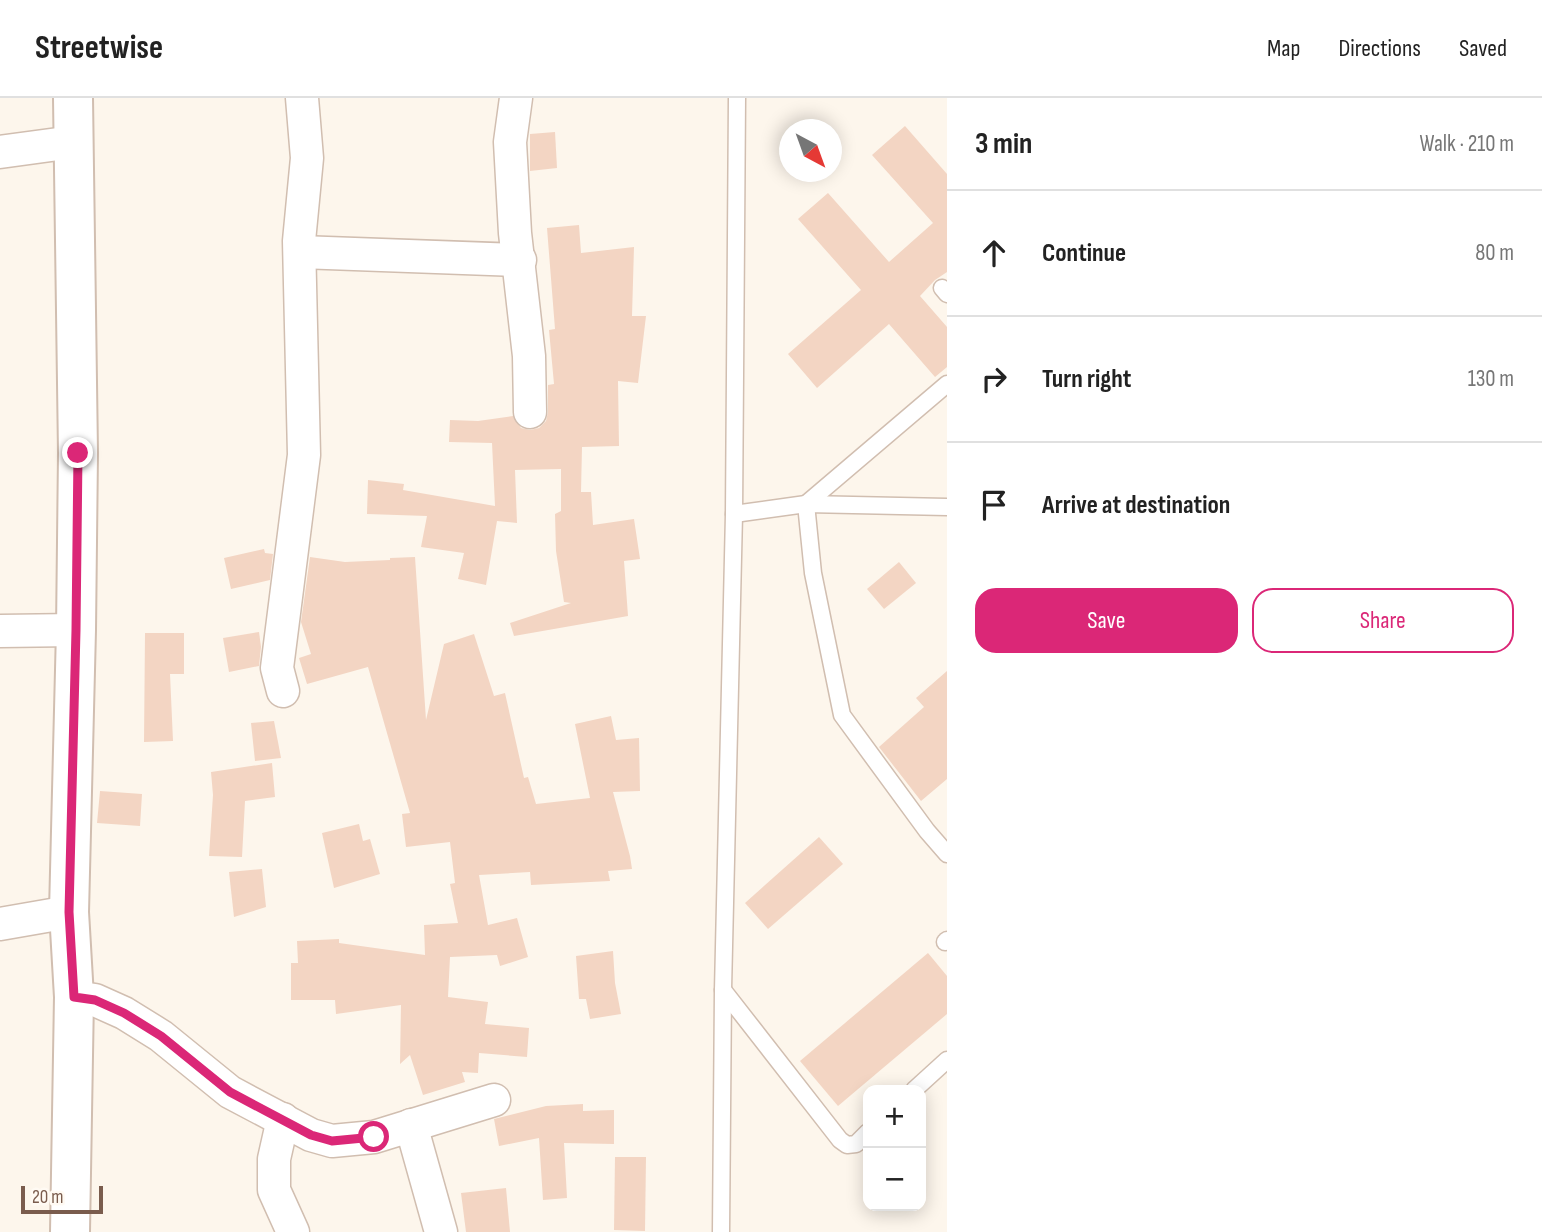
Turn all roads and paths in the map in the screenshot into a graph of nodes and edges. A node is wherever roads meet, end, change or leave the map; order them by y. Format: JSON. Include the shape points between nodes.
{"nodes":[{"id":1,"x":73,"y":98,"type":"edge"},
{"id":2,"x":302,"y":98,"type":"edge"},
{"id":3,"x":516,"y":98,"type":"edge"},
{"id":4,"x":737,"y":98,"type":"edge"},
{"id":5,"x":74,"y":142,"type":"junction"},
{"id":6,"x":0,"y":152,"type":"edge"},
{"id":7,"x":300,"y":252,"type":"junction"},
{"id":8,"x":520,"y":260,"type":"junction"},
{"id":9,"x":947,"y":384,"type":"edge"},
{"id":10,"x":530,"y":412,"type":"dead end"},
{"id":11,"x":806,"y":504,"type":"junction"},
{"id":12,"x":947,"y":507,"type":"edge"},
{"id":13,"x":734,"y":514,"type":"junction"},
{"id":14,"x":76,"y":630,"type":"junction"},
{"id":15,"x":0,"y":631,"type":"edge"},
{"id":16,"x":283,"y":691,"type":"dead end"},
{"id":17,"x":947,"y":854,"type":"edge"},
{"id":18,"x":69,"y":912,"type":"junction"},
{"id":19,"x":0,"y":924,"type":"edge"},
{"id":20,"x":723,"y":990,"type":"junction"},
{"id":21,"x":74,"y":997,"type":"junction"},
{"id":22,"x":947,"y":1060,"type":"edge"},
{"id":23,"x":920,"y":1085,"type":"edge"},
{"id":24,"x":494,"y":1100,"type":"dead end"},
{"id":25,"x":283,"y":1119,"type":"junction"},
{"id":26,"x":411,"y":1125,"type":"junction"},
{"id":27,"x":863,"y":1137,"type":"edge"},
{"id":28,"x":70,"y":1232,"type":"edge"},
{"id":29,"x":293,"y":1232,"type":"edge"},
{"id":30,"x":441,"y":1232,"type":"edge"},
{"id":31,"x":721,"y":1232,"type":"edge"}],
"edges":[{"from":1,"to":5,"type":"street"},
{"from":2,"to":7,"type":"street","via":[[307,158]]},
{"from":3,"to":8,"type":"street","via":[[510,142]]},
{"from":4,"to":13,"type":"lane"},
{"from":5,"to":6,"type":"street"},
{"from":5,"to":14,"type":"street"},
{"from":7,"to":8,"type":"street"},
{"from":7,"to":16,"type":"street","via":[[304,455],[277,668]]},
{"from":8,"to":10,"type":"street"},
{"from":9,"to":11,"type":"lane"},
{"from":11,"to":12,"type":"lane"},
{"from":11,"to":13,"type":"lane"},
{"from":11,"to":17,"type":"lane","via":[[813,573],[842,715]]},
{"from":13,"to":20,"type":"lane"},
{"from":14,"to":15,"type":"street"},
{"from":14,"to":18,"type":"street"},
{"from":18,"to":19,"type":"street"},
{"from":18,"to":21,"type":"street"},
{"from":20,"to":27,"type":"lane","via":[[840,1140],[856,1144]]},
{"from":20,"to":31,"type":"lane"},
{"from":21,"to":25,"type":"street","via":[[95,1000],[124,1013],[161,1036],[230,1092]]},
{"from":21,"to":28,"type":"street"},
{"from":22,"to":23,"type":"lane"},
{"from":24,"to":26,"type":"street"},
{"from":25,"to":26,"type":"street","via":[[332,1141],[374,1137]]},
{"from":25,"to":29,"type":"street","via":[[274,1159],[274,1190]]},
{"from":26,"to":30,"type":"street"}]}
